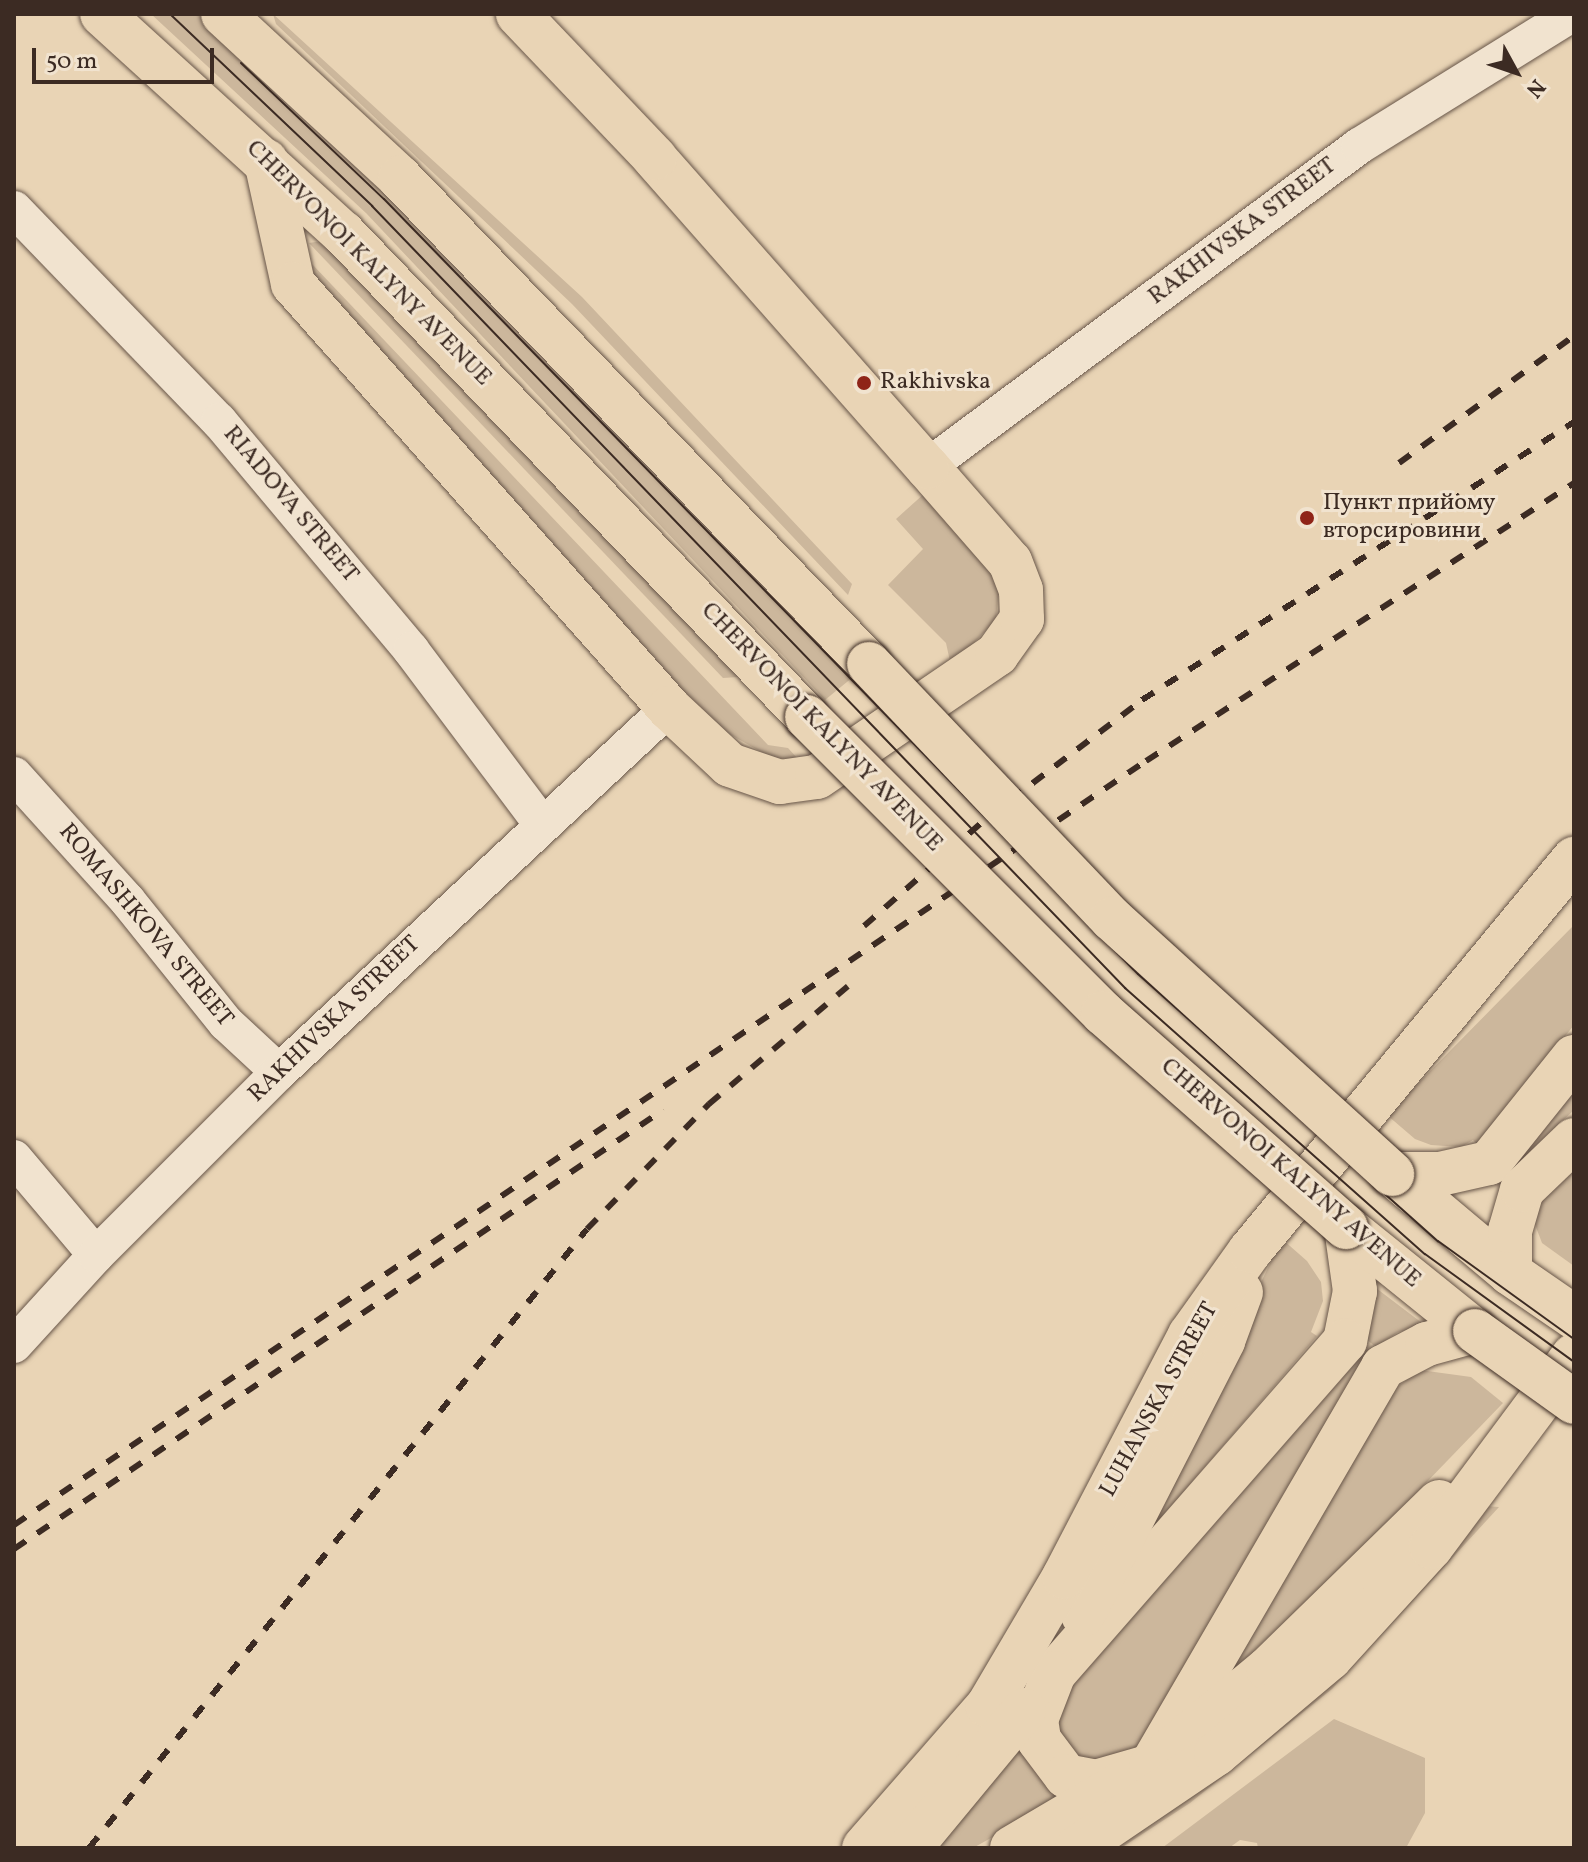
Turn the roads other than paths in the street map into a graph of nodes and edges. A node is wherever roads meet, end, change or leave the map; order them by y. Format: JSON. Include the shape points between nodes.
{"nodes":[{"id":1,"x":102,"y":14,"type":"edge"},
{"id":2,"x":223,"y":14,"type":"edge"},
{"id":3,"x":518,"y":14,"type":"edge"},
{"id":4,"x":1572,"y":14,"type":"edge"},
{"id":5,"x":266,"y":161,"type":"junction"},
{"id":6,"x":14,"y":209,"type":"edge"},
{"id":7,"x":927,"y":467,"type":"junction"},
{"id":8,"x":669,"y":708,"type":"junction"},
{"id":9,"x":14,"y":775,"type":"edge"},
{"id":10,"x":541,"y":823,"type":"junction"},
{"id":11,"x":1574,"y":859,"type":"edge"},
{"id":12,"x":1574,"y":891,"type":"edge"},
{"id":13,"x":1496,"y":953,"type":"junction"},
{"id":14,"x":1574,"y":1057,"type":"edge"},
{"id":15,"x":279,"y":1072,"type":"junction"},
{"id":16,"x":1574,"y":1140,"type":"edge"},
{"id":17,"x":14,"y":1158,"type":"edge"},
{"id":18,"x":1392,"y":1174,"type":"junction"},
{"id":19,"x":1505,"y":1176,"type":"junction"},
{"id":20,"x":1346,"y":1227,"type":"junction"},
{"id":21,"x":1250,"y":1251,"type":"junction"},
{"id":22,"x":96,"y":1255,"type":"junction"},
{"id":23,"x":1510,"y":1273,"type":"junction"},
{"id":24,"x":1574,"y":1317,"type":"edge"},
{"id":25,"x":1475,"y":1331,"type":"junction"},
{"id":26,"x":14,"y":1345,"type":"edge"},
{"id":27,"x":1574,"y":1355,"type":"edge"},
{"id":28,"x":1574,"y":1402,"type":"edge"},
{"id":29,"x":1504,"y":1452,"type":"junction"},
{"id":30,"x":1054,"y":1673,"type":"junction"},
{"id":31,"x":1151,"y":1766,"type":"junction"},
{"id":32,"x":864,"y":1848,"type":"edge"},
{"id":33,"x":910,"y":1848,"type":"edge"},
{"id":34,"x":1012,"y":1848,"type":"edge"},
{"id":35,"x":1077,"y":1848,"type":"edge"}],
"edges":[{"from":1,"to":5,"type":"main road","name":"CHERVONOI KALYNY AVENUE"},
{"from":2,"to":18,"type":"main road","bridge":true,"via":[[400,178],[1112,919]]},
{"from":3,"to":7,"type":"main road","via":[[655,158]]},
{"from":4,"to":7,"type":"street","name":"RAKHIVSKA STREET","via":[[1359,146]]},
{"from":5,"to":8,"type":"main road","via":[[293,284]]},
{"from":5,"to":20,"type":"main road","name":"CHERVONOI KALYNY AVENUE","bridge":true,"via":[[343,233],[807,717],[1103,1013]]},
{"from":6,"to":10,"type":"street","name":"RIADOVA STREET","via":[[219,421],[411,650]]},
{"from":7,"to":8,"type":"main road","via":[[1010,562],[1021,590],[1022,619],[997,654],[817,777],[780,782],[730,765]]},
{"from":8,"to":10,"type":"street","name":"RAKHIVSKA STREET"},
{"from":9,"to":15,"type":"street","name":"ROMASHKOVA STREET","via":[[127,900],[226,1023]]},
{"from":10,"to":15,"type":"street","name":"RAKHIVSKA STREET"},
{"from":11,"to":13,"type":"main road","name":"LUHANSKA STREET"},
{"from":12,"to":13,"type":"main road"},
{"from":13,"to":21,"type":"main road","name":"LUHANSKA STREET"},
{"from":14,"to":19,"type":"main road"},
{"from":15,"to":22,"type":"street","name":"RAKHIVSKA STREET"},
{"from":16,"to":19,"type":"main road"},
{"from":17,"to":22,"type":"street"},
{"from":18,"to":19,"type":"main road"},
{"from":18,"to":23,"type":"main road"},
{"from":19,"to":23,"type":"main road"},
{"from":20,"to":25,"type":"main road","name":"CHERVONOI KALYNY AVENUE"},
{"from":20,"to":30,"type":"main road","via":[[1355,1291],[1345,1341]]},
{"from":21,"to":30,"type":"main road","via":[[1223,1341]]},
{"from":21,"to":32,"type":"main road","name":"LUHANSKA STREET","via":[[1190,1335],[1064,1577],[988,1706]]},
{"from":22,"to":26,"type":"street","name":"RAKHIVSKA STREET"},
{"from":23,"to":24,"type":"main road"},
{"from":25,"to":28,"type":"main road","name":"CHERVONOI KALYNY AVENUE","bridge":true},
{"from":25,"to":31,"type":"main road","via":[[1427,1344],[1383,1367]]},
{"from":27,"to":29,"type":"main road"},
{"from":29,"to":31,"type":"main road","via":[[1416,1522],[1268,1669]]},
{"from":29,"to":35,"type":"main road","via":[[1431,1547],[1330,1658],[1216,1754]]},
{"from":30,"to":31,"type":"main road","via":[[1036,1720],[1039,1740],[1066,1776],[1096,1782]]},
{"from":30,"to":33,"type":"main road"},
{"from":31,"to":34,"type":"main road"}]}
